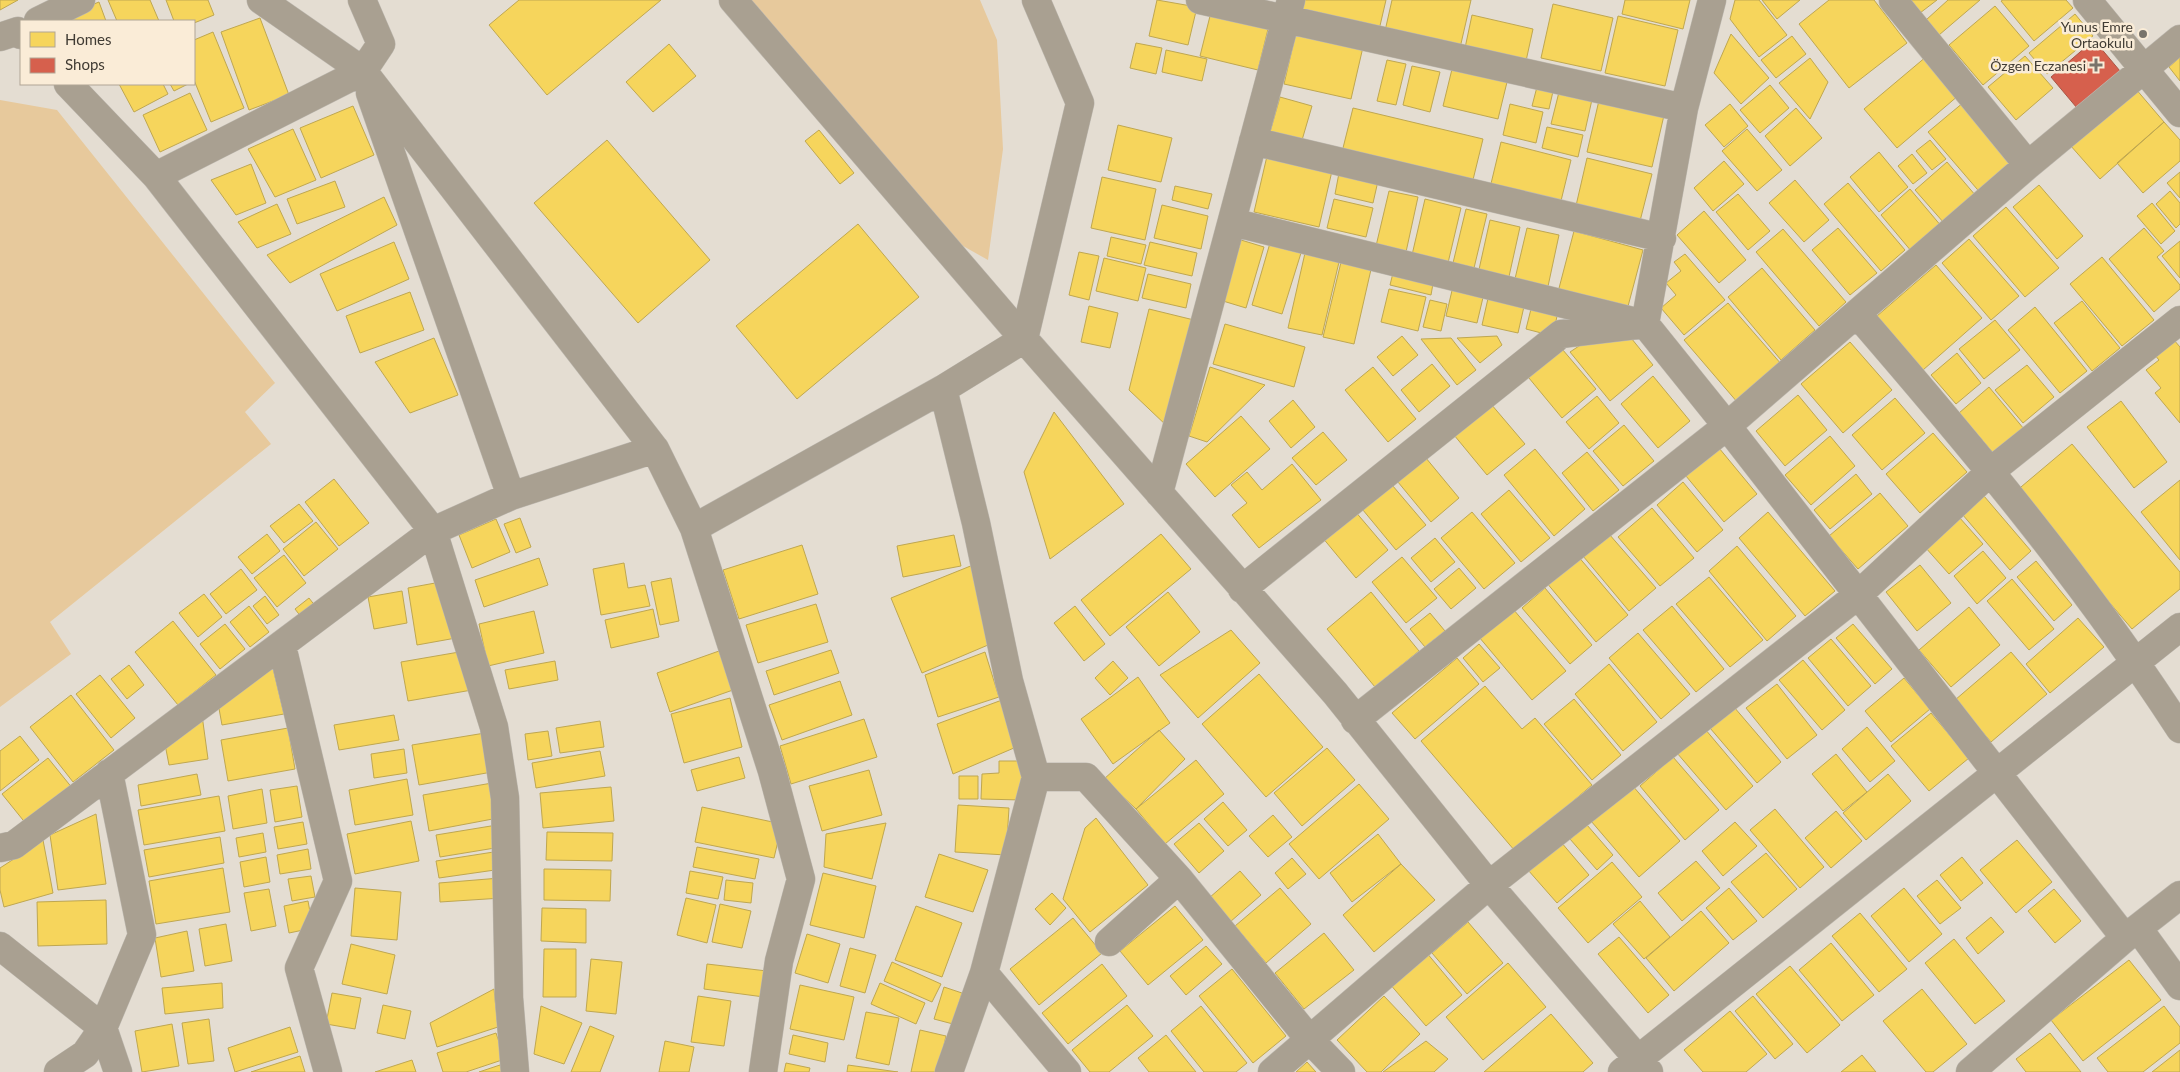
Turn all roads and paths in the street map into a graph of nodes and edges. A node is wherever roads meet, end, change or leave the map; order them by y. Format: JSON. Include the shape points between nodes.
{"nodes":[{"id":1,"x":81,"y":0,"type":"edge"},
{"id":2,"x":261,"y":0,"type":"edge"},
{"id":3,"x":362,"y":0,"type":"edge"},
{"id":4,"x":733,"y":0,"type":"edge"},
{"id":5,"x":1036,"y":0,"type":"edge"},
{"id":6,"x":1200,"y":0,"type":"edge"},
{"id":7,"x":1712,"y":0,"type":"edge"},
{"id":8,"x":1893,"y":0,"type":"edge"},
{"id":9,"x":2087,"y":0,"type":"edge"},
{"id":10,"x":1289,"y":10,"type":"edge"},
{"id":11,"x":42,"y":20,"type":"edge"},
{"id":12,"x":2180,"y":39,"type":"edge"},
{"id":13,"x":2143,"y":68,"type":"junction"},
{"id":14,"x":362,"y":71,"type":"junction"},
{"id":15,"x":69,"y":85,"type":"edge"},
{"id":16,"x":1684,"y":108,"type":"junction"},
{"id":17,"x":2180,"y":113,"type":"edge"},
{"id":18,"x":1252,"y":140,"type":"junction"},
{"id":19,"x":2028,"y":165,"type":"junction"},
{"id":20,"x":156,"y":176,"type":"junction"},
{"id":21,"x":1232,"y":222,"type":"junction"},
{"id":22,"x":1662,"y":238,"type":"junction"},
{"id":23,"x":1858,"y":315,"type":"junction"},
{"id":24,"x":2180,"y":320,"type":"edge"},
{"id":25,"x":1645,"y":324,"type":"junction"},
{"id":26,"x":1024,"y":339,"type":"junction"},
{"id":27,"x":943,"y":389,"type":"junction"},
{"id":28,"x":1728,"y":426,"type":"junction"},
{"id":29,"x":655,"y":450,"type":"junction"},
{"id":30,"x":1991,"y":471,"type":"junction"},
{"id":31,"x":1159,"y":493,"type":"junction"},
{"id":32,"x":511,"y":496,"type":"junction"},
{"id":33,"x":694,"y":528,"type":"junction"},
{"id":34,"x":433,"y":532,"type":"junction"},
{"id":35,"x":1242,"y":589,"type":"junction"},
{"id":36,"x":1858,"y":595,"type":"junction"},
{"id":37,"x":2180,"y":627,"type":"edge"},
{"id":38,"x":282,"y":646,"type":"junction"},
{"id":39,"x":2137,"y":663,"type":"junction"},
{"id":40,"x":1355,"y":720,"type":"junction"},
{"id":41,"x":2180,"y":729,"type":"edge"},
{"id":42,"x":1996,"y":772,"type":"junction"},
{"id":43,"x":109,"y":773,"type":"junction"},
{"id":44,"x":1036,"y":777,"type":"junction"},
{"id":45,"x":5,"y":841,"type":"edge"},
{"id":46,"x":1179,"y":879,"type":"junction"},
{"id":47,"x":1489,"y":885,"type":"junction"},
{"id":48,"x":2180,"y":895,"type":"edge"},
{"id":49,"x":2132,"y":933,"type":"junction"},
{"id":50,"x":1109,"y":942,"type":"dead end"},
{"id":51,"x":0,"y":946,"type":"edge"},
{"id":52,"x":984,"y":973,"type":"junction"},
{"id":53,"x":2180,"y":986,"type":"edge"},
{"id":54,"x":103,"y":1028,"type":"junction"},
{"id":55,"x":1310,"y":1040,"type":"junction"},
{"id":56,"x":1636,"y":1067,"type":"edge"},
{"id":57,"x":58,"y":1072,"type":"edge"},
{"id":58,"x":118,"y":1072,"type":"edge"},
{"id":59,"x":328,"y":1072,"type":"edge"},
{"id":60,"x":515,"y":1072,"type":"edge"},
{"id":61,"x":763,"y":1072,"type":"edge"},
{"id":62,"x":949,"y":1072,"type":"edge"},
{"id":63,"x":1067,"y":1072,"type":"edge"},
{"id":64,"x":1272,"y":1072,"type":"edge"},
{"id":65,"x":1341,"y":1072,"type":"edge"},
{"id":66,"x":1970,"y":1072,"type":"edge"}],
"edges":[{"from":1,"to":11,"type":"street"},
{"from":2,"to":14,"type":"street"},
{"from":3,"to":14,"type":"street","via":[[381,44]]},
{"from":4,"to":26,"type":"street"},
{"from":5,"to":26,"type":"street","via":[[1080,104]]},
{"from":6,"to":10,"type":"street"},
{"from":7,"to":16,"type":"street"},
{"from":8,"to":19,"type":"street"},
{"from":9,"to":13,"type":"street"},
{"from":10,"to":16,"type":"street"},
{"from":10,"to":18,"type":"street"},
{"from":12,"to":13,"type":"street"},
{"from":13,"to":17,"type":"street"},
{"from":13,"to":19,"type":"street"},
{"from":14,"to":20,"type":"street"},
{"from":14,"to":29,"type":"street"},
{"from":14,"to":32,"type":"street"},
{"from":15,"to":20,"type":"street"},
{"from":16,"to":22,"type":"street"},
{"from":18,"to":21,"type":"street"},
{"from":18,"to":22,"type":"street"},
{"from":19,"to":23,"type":"street"},
{"from":20,"to":34,"type":"street"},
{"from":21,"to":25,"type":"street"},
{"from":21,"to":31,"type":"street"},
{"from":22,"to":25,"type":"street"},
{"from":23,"to":28,"type":"street"},
{"from":23,"to":30,"type":"street"},
{"from":24,"to":30,"type":"street"},
{"from":25,"to":28,"type":"street"},
{"from":25,"to":35,"type":"street","via":[[1561,334]]},
{"from":26,"to":27,"type":"street"},
{"from":26,"to":31,"type":"street"},
{"from":27,"to":33,"type":"street"},
{"from":27,"to":44,"type":"street","via":[[976,523],[1009,681]]},
{"from":28,"to":36,"type":"street"},
{"from":28,"to":40,"type":"street"},
{"from":29,"to":32,"type":"street"},
{"from":29,"to":33,"type":"street"},
{"from":30,"to":36,"type":"street"},
{"from":30,"to":39,"type":"street"},
{"from":31,"to":35,"type":"street"},
{"from":32,"to":34,"type":"street"},
{"from":33,"to":61,"type":"street","via":[[772,772],[801,879],[779,961]]},
{"from":34,"to":38,"type":"street"},
{"from":34,"to":60,"type":"street","via":[[494,727],[505,798],[509,998]]},
{"from":35,"to":40,"type":"street"},
{"from":36,"to":42,"type":"street"},
{"from":36,"to":47,"type":"street"},
{"from":37,"to":39,"type":"street"},
{"from":38,"to":43,"type":"street"},
{"from":38,"to":59,"type":"street","via":[[338,881],[299,968]]},
{"from":39,"to":41,"type":"street"},
{"from":39,"to":42,"type":"street"},
{"from":40,"to":47,"type":"street"},
{"from":42,"to":49,"type":"street"},
{"from":42,"to":56,"type":"street"},
{"from":43,"to":45,"type":"street"},
{"from":43,"to":54,"type":"street","via":[[142,935]]},
{"from":44,"to":46,"type":"street","via":[[1086,777]]},
{"from":44,"to":52,"type":"street"},
{"from":46,"to":50,"type":"street"},
{"from":46,"to":55,"type":"street"},
{"from":47,"to":55,"type":"street"},
{"from":47,"to":56,"type":"street"},
{"from":48,"to":49,"type":"street"},
{"from":49,"to":53,"type":"street"},
{"from":49,"to":66,"type":"street"},
{"from":51,"to":54,"type":"street"},
{"from":52,"to":62,"type":"street"},
{"from":52,"to":63,"type":"street"},
{"from":54,"to":57,"type":"street","via":[[85,1054]]},
{"from":54,"to":58,"type":"street"},
{"from":55,"to":64,"type":"street"},
{"from":55,"to":65,"type":"street"}]}
